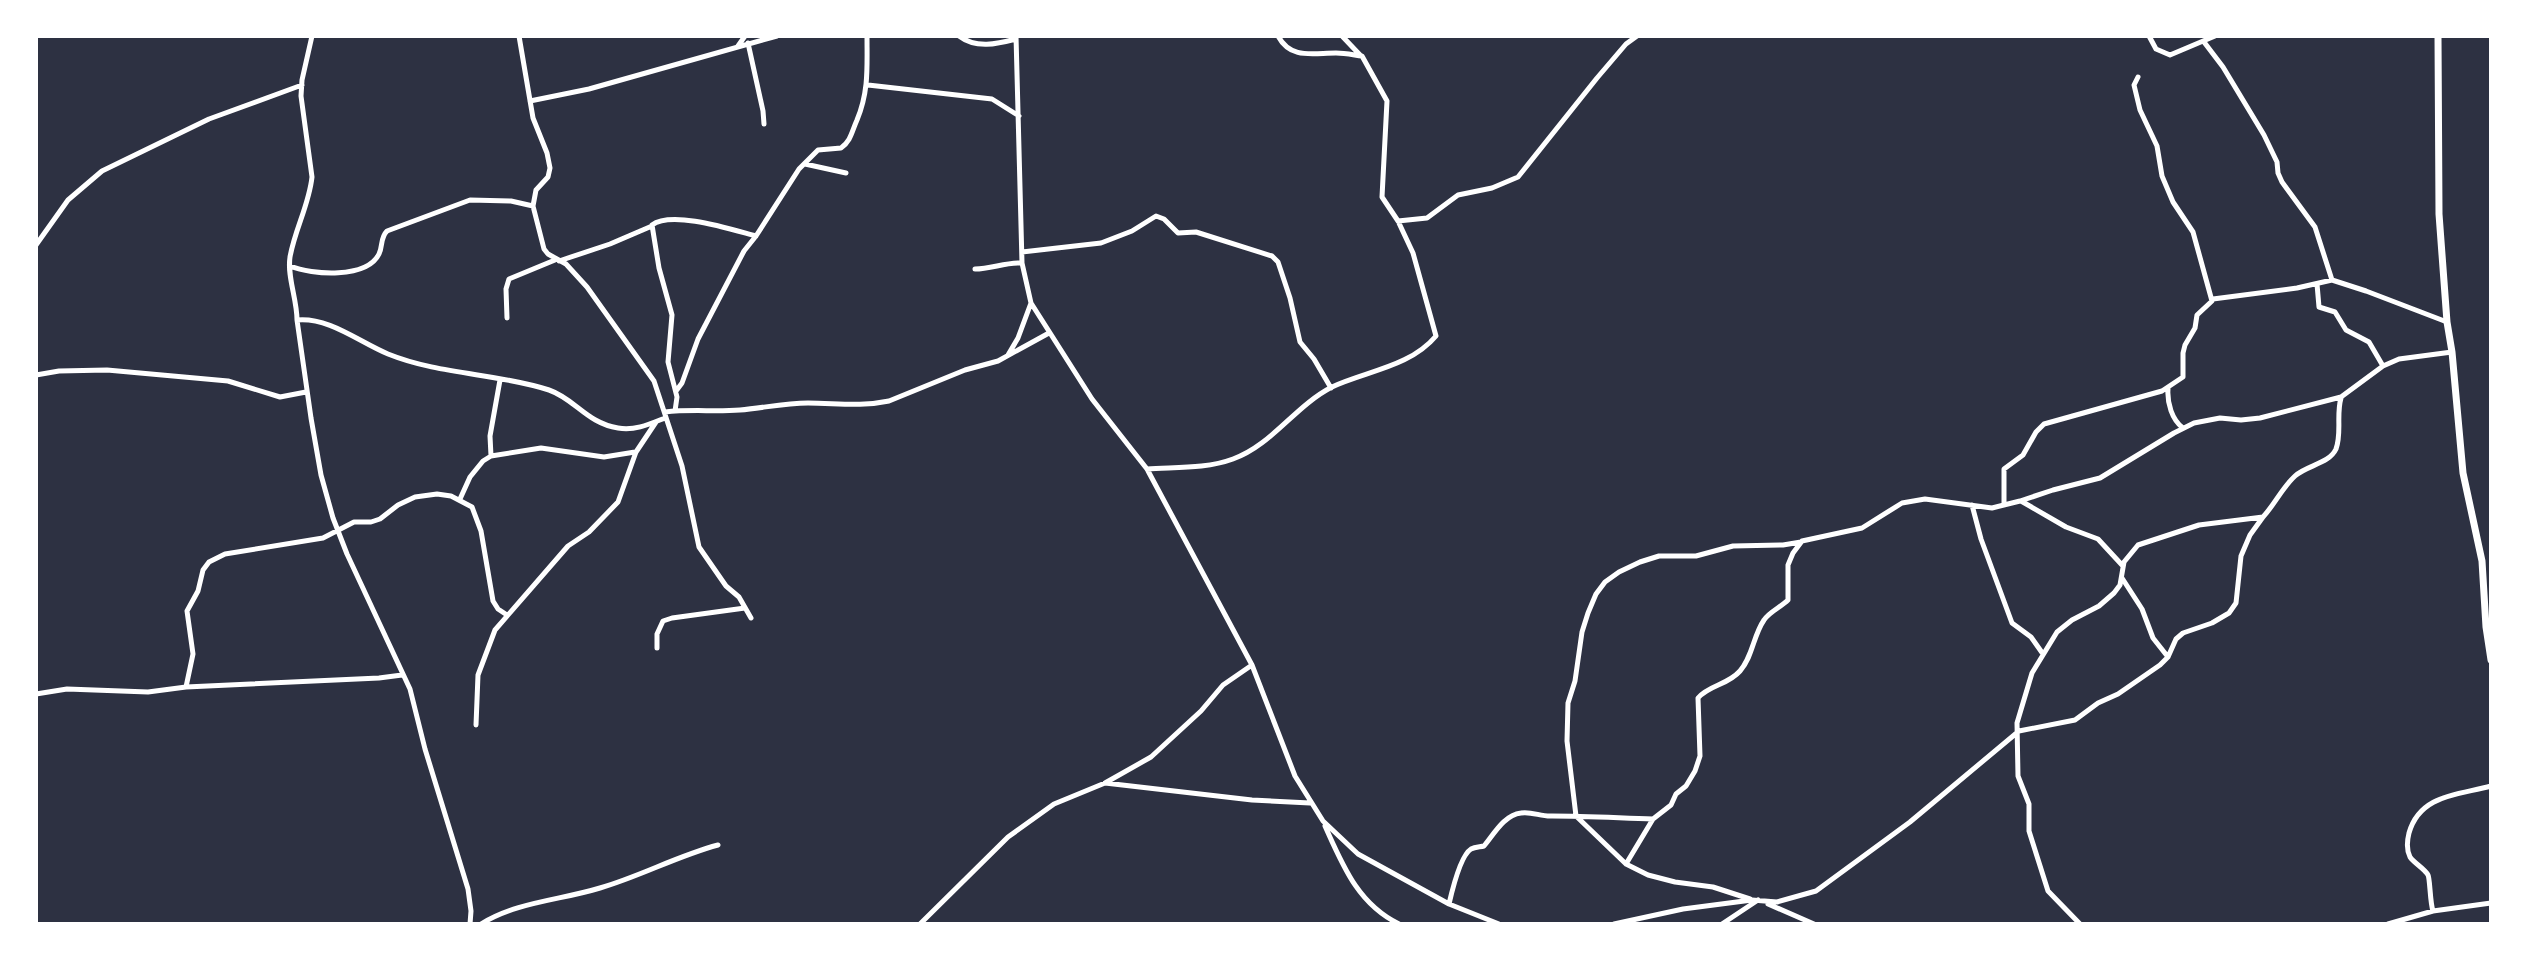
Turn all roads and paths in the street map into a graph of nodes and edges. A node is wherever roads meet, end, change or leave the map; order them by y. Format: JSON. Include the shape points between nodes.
{"nodes":[{"id":1,"x":312,"y":36,"type":"edge"},
{"id":2,"x":519,"y":36,"type":"edge"},
{"id":3,"x":745,"y":36,"type":"edge"},
{"id":4,"x":777,"y":36,"type":"edge"},
{"id":5,"x":867,"y":36,"type":"edge"},
{"id":6,"x":959,"y":36,"type":"edge"},
{"id":7,"x":1278,"y":36,"type":"edge"},
{"id":8,"x":1342,"y":36,"type":"edge"},
{"id":9,"x":1637,"y":36,"type":"edge"},
{"id":10,"x":2149,"y":36,"type":"edge"},
{"id":11,"x":2215,"y":36,"type":"edge"},
{"id":12,"x":2438,"y":36,"type":"edge"},
{"id":13,"x":1016,"y":37,"type":"edge"},
{"id":14,"x":2204,"y":42,"type":"junction"},
{"id":15,"x":748,"y":43,"type":"junction"},
{"id":16,"x":738,"y":46,"type":"junction"},
{"id":17,"x":1362,"y":56,"type":"junction"},
{"id":18,"x":2138,"y":77,"type":"dead end"},
{"id":19,"x":302,"y":85,"type":"junction"},
{"id":20,"x":868,"y":85,"type":"junction"},
{"id":21,"x":530,"y":101,"type":"junction"},
{"id":22,"x":1020,"y":116,"type":"junction"},
{"id":23,"x":764,"y":124,"type":"dead end"},
{"id":24,"x":805,"y":164,"type":"junction"},
{"id":25,"x":846,"y":173,"type":"dead end"},
{"id":26,"x":533,"y":206,"type":"junction"},
{"id":27,"x":1398,"y":221,"type":"junction"},
{"id":28,"x":652,"y":226,"type":"junction"},
{"id":29,"x":756,"y":236,"type":"junction"},
{"id":30,"x":36,"y":245,"type":"edge"},
{"id":31,"x":1022,"y":252,"type":"junction"},
{"id":32,"x":557,"y":260,"type":"junction"},
{"id":33,"x":1022,"y":263,"type":"junction"},
{"id":34,"x":290,"y":266,"type":"junction"},
{"id":35,"x":975,"y":269,"type":"dead end"},
{"id":36,"x":2332,"y":280,"type":"junction"},
{"id":37,"x":2317,"y":284,"type":"junction"},
{"id":38,"x":2213,"y":299,"type":"junction"},
{"id":39,"x":1031,"y":303,"type":"junction"},
{"id":40,"x":507,"y":318,"type":"dead end"},
{"id":41,"x":297,"y":320,"type":"junction"},
{"id":42,"x":2447,"y":322,"type":"junction"},
{"id":43,"x":1049,"y":333,"type":"junction"},
{"id":44,"x":2452,"y":352,"type":"junction"},
{"id":45,"x":1008,"y":356,"type":"junction"},
{"id":46,"x":2383,"y":366,"type":"junction"},
{"id":47,"x":36,"y":375,"type":"edge"},
{"id":48,"x":500,"y":380,"type":"junction"},
{"id":49,"x":1331,"y":388,"type":"junction"},
{"id":50,"x":2168,"y":388,"type":"junction"},
{"id":51,"x":676,"y":391,"type":"junction"},
{"id":52,"x":306,"y":392,"type":"junction"},
{"id":53,"x":2341,"y":397,"type":"junction"},
{"id":54,"x":675,"y":411,"type":"junction"},
{"id":55,"x":665,"y":415,"type":"junction"},
{"id":56,"x":656,"y":422,"type":"junction"},
{"id":57,"x":2183,"y":428,"type":"junction"},
{"id":58,"x":636,"y":452,"type":"junction"},
{"id":59,"x":491,"y":456,"type":"junction"},
{"id":60,"x":1147,"y":469,"type":"junction"},
{"id":61,"x":460,"y":499,"type":"junction"},
{"id":62,"x":2020,"y":501,"type":"junction"},
{"id":63,"x":1972,"y":505,"type":"junction"},
{"id":64,"x":2004,"y":505,"type":"junction"},
{"id":65,"x":2263,"y":517,"type":"junction"},
{"id":66,"x":338,"y":531,"type":"junction"},
{"id":67,"x":1802,"y":541,"type":"junction"},
{"id":68,"x":2122,"y":566,"type":"junction"},
{"id":69,"x":2122,"y":578,"type":"junction"},
{"id":70,"x":745,"y":608,"type":"junction"},
{"id":71,"x":507,"y":615,"type":"junction"},
{"id":72,"x":751,"y":618,"type":"dead end"},
{"id":73,"x":657,"y":648,"type":"dead end"},
{"id":74,"x":2043,"y":654,"type":"junction"},
{"id":75,"x":2168,"y":657,"type":"junction"},
{"id":76,"x":2491,"y":660,"type":"edge"},
{"id":77,"x":1252,"y":665,"type":"junction"},
{"id":78,"x":402,"y":675,"type":"junction"},
{"id":79,"x":186,"y":687,"type":"junction"},
{"id":80,"x":36,"y":694,"type":"edge"},
{"id":81,"x":476,"y":725,"type":"dead end"},
{"id":82,"x":2019,"y":731,"type":"junction"},
{"id":83,"x":1105,"y":783,"type":"junction"},
{"id":84,"x":2491,"y":786,"type":"edge"},
{"id":85,"x":1311,"y":803,"type":"junction"},
{"id":86,"x":1576,"y":816,"type":"junction"},
{"id":87,"x":1653,"y":819,"type":"junction"},
{"id":88,"x":1323,"y":821,"type":"junction"},
{"id":89,"x":718,"y":845,"type":"dead end"},
{"id":90,"x":1626,"y":864,"type":"junction"},
{"id":91,"x":1758,"y":901,"type":"junction"},
{"id":92,"x":2491,"y":903,"type":"edge"},
{"id":93,"x":1449,"y":904,"type":"junction"},
{"id":94,"x":2433,"y":911,"type":"junction"},
{"id":95,"x":470,"y":924,"type":"edge"},
{"id":96,"x":481,"y":924,"type":"edge"},
{"id":97,"x":920,"y":924,"type":"edge"},
{"id":98,"x":1399,"y":924,"type":"edge"},
{"id":99,"x":1499,"y":924,"type":"edge"},
{"id":100,"x":1614,"y":924,"type":"edge"},
{"id":101,"x":1722,"y":924,"type":"edge"},
{"id":102,"x":1814,"y":924,"type":"edge"},
{"id":103,"x":2080,"y":924,"type":"edge"},
{"id":104,"x":2388,"y":924,"type":"edge"}],
"edges":[{"from":1,"to":19,"type":"street"},
{"from":2,"to":21,"type":"street"},
{"from":3,"to":16,"type":"street"},
{"from":4,"to":15,"type":"street"},
{"from":5,"to":20,"type":"street"},
{"from":6,"to":13,"type":"street","via":[[982,44]]},
{"from":7,"to":17,"type":"street","via":[[1297,53]]},
{"from":8,"to":17,"type":"street"},
{"from":9,"to":27,"type":"street","via":[[1512,182],[1458,195],[1427,218]]},
{"from":10,"to":14,"type":"street","via":[[2156,49],[2170,55]]},
{"from":11,"to":14,"type":"street"},
{"from":12,"to":42,"type":"street","via":[[2439,214]]},
{"from":13,"to":22,"type":"street"},
{"from":14,"to":36,"type":"street","via":[[2264,135],[2282,182],[2315,227]]},
{"from":15,"to":16,"type":"street"},
{"from":15,"to":23,"type":"street"},
{"from":16,"to":21,"type":"street"},
{"from":17,"to":27,"type":"street","via":[[1387,101],[1381,189]]},
{"from":18,"to":38,"type":"street","via":[[2134,85],[2140,110],[2157,146],[2162,176],[2193,232]]},
{"from":19,"to":30,"type":"street","via":[[209,119],[102,171],[68,200]]},
{"from":19,"to":34,"type":"street","via":[[312,177]]},
{"from":20,"to":22,"type":"street","via":[[992,99]]},
{"from":20,"to":24,"type":"street","via":[[847,144],[818,150]]},
{"from":21,"to":26,"type":"street","via":[[550,168]]},
{"from":22,"to":31,"type":"street"},
{"from":24,"to":25,"type":"street"},
{"from":24,"to":29,"type":"street"},
{"from":26,"to":32,"type":"street","via":[[544,249]]},
{"from":26,"to":34,"type":"street","via":[[467,201],[387,231],[378,256],[366,267],[326,273]]},
{"from":27,"to":49,"type":"street","via":[[1413,253],[1435,338],[1401,362]]},
{"from":28,"to":29,"type":"street","via":[[681,220]]},
{"from":28,"to":32,"type":"street"},
{"from":28,"to":51,"type":"street","via":[[671,309],[668,362]]},
{"from":29,"to":51,"type":"street","via":[[698,339]]},
{"from":31,"to":33,"type":"street"},
{"from":31,"to":49,"type":"street","via":[[1101,243],[1156,216],[1178,233],[1196,232],[1272,256],[1290,298],[1300,342]]},
{"from":32,"to":40,"type":"street","via":[[509,279]]},
{"from":32,"to":55,"type":"street","via":[[587,287],[646,368]]},
{"from":33,"to":35,"type":"street"},
{"from":33,"to":39,"type":"street"},
{"from":34,"to":41,"type":"street"},
{"from":36,"to":37,"type":"street"},
{"from":36,"to":42,"type":"street"},
{"from":37,"to":38,"type":"street"},
{"from":37,"to":46,"type":"street","via":[[2319,307],[2335,312],[2346,330],[2369,342]]},
{"from":38,"to":50,"type":"street","via":[[2197,315],[2185,345],[2183,378]]},
{"from":39,"to":43,"type":"street"},
{"from":39,"to":45,"type":"street"},
{"from":41,"to":48,"type":"street","via":[[318,321],[431,367]]},
{"from":41,"to":52,"type":"street"},
{"from":42,"to":44,"type":"street"},
{"from":43,"to":45,"type":"street"},
{"from":43,"to":60,"type":"street"},
{"from":44,"to":46,"type":"street"},
{"from":44,"to":76,"type":"street","via":[[2463,473],[2482,561]]},
{"from":45,"to":54,"type":"street","via":[[877,403]]},
{"from":46,"to":53,"type":"street"},
{"from":47,"to":52,"type":"street","via":[[107,370],[228,381],[280,397]]},
{"from":48,"to":56,"type":"street","via":[[554,392],[593,419],[615,427]]},
{"from":48,"to":59,"type":"street"},
{"from":49,"to":60,"type":"street","via":[[1263,444],[1237,458]]},
{"from":50,"to":57,"type":"street","via":[[2172,413]]},
{"from":50,"to":64,"type":"street","via":[[2044,424],[2023,455],[2004,469]]},
{"from":51,"to":54,"type":"street"},
{"from":52,"to":66,"type":"street","via":[[321,475]]},
{"from":53,"to":57,"type":"street","via":[[2267,417],[2220,418]]},
{"from":53,"to":65,"type":"street","via":[[2338,444],[2332,456],[2295,476]]},
{"from":54,"to":55,"type":"street"},
{"from":55,"to":56,"type":"street"},
{"from":55,"to":70,"type":"street","via":[[699,547]]},
{"from":56,"to":58,"type":"street"},
{"from":57,"to":62,"type":"street","via":[[2100,478]]},
{"from":58,"to":59,"type":"street","via":[[604,457],[541,448]]},
{"from":58,"to":71,"type":"street","via":[[618,502],[568,546]]},
{"from":59,"to":61,"type":"street","via":[[470,477]]},
{"from":60,"to":77,"type":"street"},
{"from":61,"to":66,"type":"street","via":[[415,497],[380,519],[356,521]]},
{"from":61,"to":71,"type":"street","via":[[475,513],[490,592]]},
{"from":62,"to":64,"type":"street"},
{"from":62,"to":68,"type":"street","via":[[2098,539]]},
{"from":63,"to":64,"type":"street"},
{"from":63,"to":67,"type":"street","via":[[1908,502],[1862,528]]},
{"from":63,"to":74,"type":"street","via":[[2012,623]]},
{"from":65,"to":68,"type":"street","via":[[2199,525],[2141,543]]},
{"from":65,"to":75,"type":"street","via":[[2241,556],[2232,609],[2183,633]]},
{"from":66,"to":78,"type":"street"},
{"from":66,"to":79,"type":"street","via":[[307,542],[225,554],[209,562],[187,611],[193,654]]},
{"from":67,"to":86,"type":"street","via":[[1659,556],[1605,582],[1582,632],[1568,703]]},
{"from":67,"to":87,"type":"street","via":[[1788,565],[1788,600],[1766,617],[1735,677],[1698,698],[1700,756],[1686,786]]},
{"from":68,"to":69,"type":"street"},
{"from":69,"to":74,"type":"street","via":[[2099,606],[2059,630]]},
{"from":69,"to":75,"type":"street"},
{"from":70,"to":72,"type":"street"},
{"from":70,"to":73,"type":"street","via":[[663,621]]},
{"from":71,"to":81,"type":"street","via":[[495,630],[478,675]]},
{"from":74,"to":82,"type":"street","via":[[2022,701]]},
{"from":75,"to":82,"type":"street","via":[[2075,720]]},
{"from":77,"to":83,"type":"street","via":[[1223,685],[1151,757]]},
{"from":77,"to":85,"type":"street","via":[[1295,776]]},
{"from":78,"to":79,"type":"street"},
{"from":78,"to":95,"type":"street","via":[[468,889]]},
{"from":79,"to":80,"type":"street"},
{"from":82,"to":91,"type":"street","via":[[1816,891],[1777,902]]},
{"from":82,"to":103,"type":"street","via":[[2017,770],[2029,804],[2029,831],[2048,891]]},
{"from":83,"to":85,"type":"street"},
{"from":83,"to":97,"type":"street","via":[[1029,820]]},
{"from":84,"to":94,"type":"street","via":[[2429,803],[2410,829],[2408,851],[2429,876]]},
{"from":85,"to":88,"type":"street"},
{"from":86,"to":87,"type":"street"},
{"from":86,"to":90,"type":"street"},
{"from":86,"to":93,"type":"street","via":[[1513,816],[1484,846],[1467,854]]},
{"from":87,"to":90,"type":"street"},
{"from":88,"to":93,"type":"street","via":[[1358,854]]},
{"from":88,"to":98,"type":"street","via":[[1355,887],[1376,910]]},
{"from":89,"to":96,"type":"street"},
{"from":90,"to":91,"type":"street","via":[[1648,875]]},
{"from":91,"to":100,"type":"street"},
{"from":91,"to":101,"type":"street"},
{"from":91,"to":102,"type":"street"},
{"from":92,"to":94,"type":"street"},
{"from":93,"to":99,"type":"street"},
{"from":94,"to":104,"type":"street"}]}
